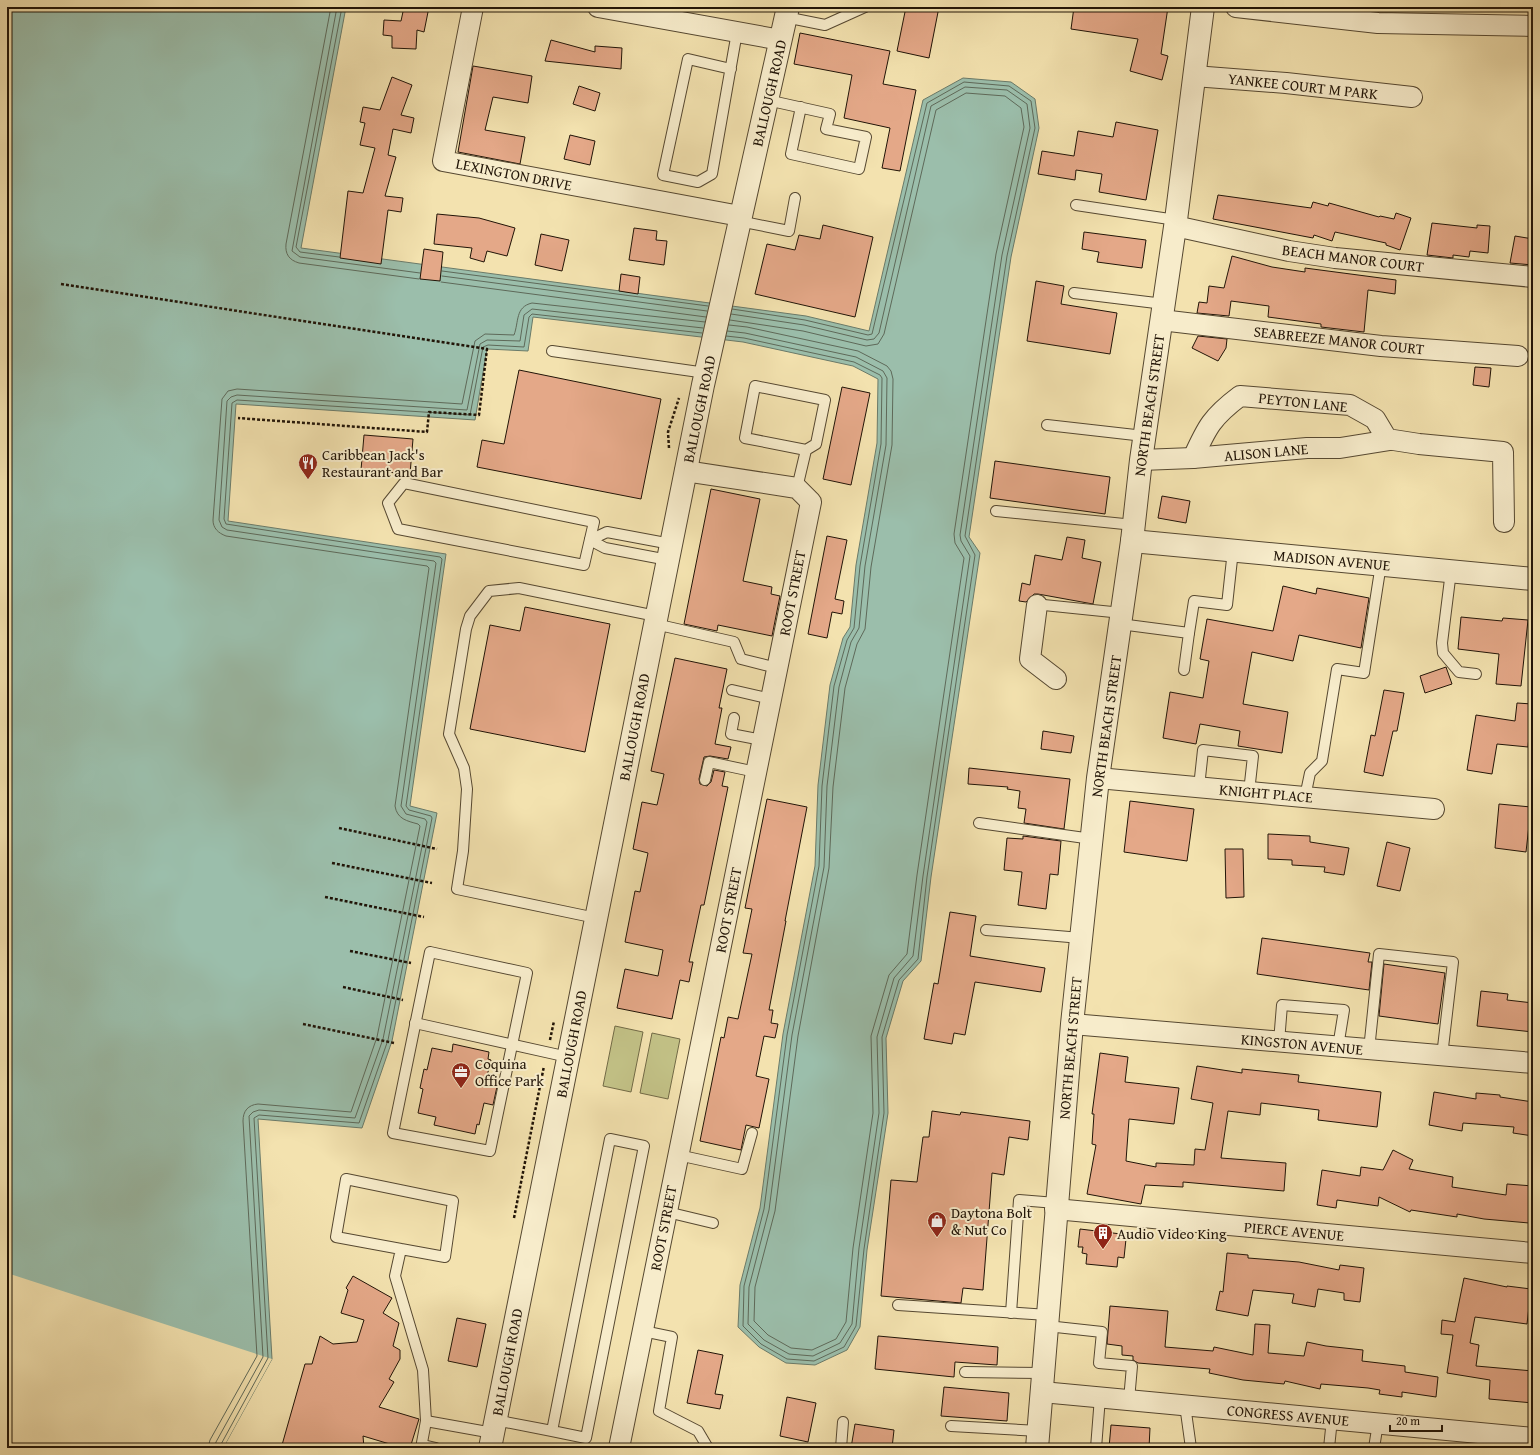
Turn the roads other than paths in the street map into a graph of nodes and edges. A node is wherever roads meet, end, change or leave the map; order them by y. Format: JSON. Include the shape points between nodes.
{"nodes":[{"id":1,"x":473,"y":7,"type":"edge"},
{"id":2,"x":598,"y":7,"type":"edge"},
{"id":3,"x":864,"y":7,"type":"edge"},
{"id":4,"x":1203,"y":7,"type":"edge"},
{"id":5,"x":1236,"y":7,"type":"edge"},
{"id":6,"x":787,"y":12,"type":"edge"},
{"id":7,"x":1533,"y":26,"type":"edge"},
{"id":8,"x":737,"y":32,"type":"junction"},
{"id":9,"x":781,"y":40,"type":"junction"},
{"id":10,"x":731,"y":68,"type":"junction"},
{"id":11,"x":1194,"y":76,"type":"junction"},
{"id":12,"x":1412,"y":97,"type":"dead end"},
{"id":13,"x":767,"y":100,"type":"junction"},
{"id":14,"x":801,"y":107,"type":"junction"},
{"id":15,"x":795,"y":198,"type":"dead end"},
{"id":16,"x":1076,"y":205,"type":"dead end"},
{"id":17,"x":740,"y":218,"type":"junction"},
{"id":18,"x":1175,"y":223,"type":"junction"},
{"id":19,"x":1533,"y":277,"type":"edge"},
{"id":20,"x":1074,"y":293,"type":"dead end"},
{"id":21,"x":1162,"y":312,"type":"junction"},
{"id":22,"x":552,"y":351,"type":"dead end"},
{"id":23,"x":1518,"y":356,"type":"dead end"},
{"id":24,"x":706,"y":373,"type":"junction"},
{"id":25,"x":1047,"y":425,"type":"dead end"},
{"id":26,"x":1144,"y":436,"type":"junction"},
{"id":27,"x":1390,"y":440,"type":"junction"},
{"id":28,"x":806,"y":450,"type":"junction"},
{"id":29,"x":1193,"y":458,"type":"junction"},
{"id":30,"x":1141,"y":460,"type":"junction"},
{"id":31,"x":685,"y":471,"type":"junction"},
{"id":32,"x":797,"y":488,"type":"junction"},
{"id":33,"x":996,"y":511,"type":"dead end"},
{"id":34,"x":1504,"y":522,"type":"dead end"},
{"id":35,"x":1133,"y":533,"type":"junction"},
{"id":36,"x":590,"y":540,"type":"junction"},
{"id":37,"x":1233,"y":550,"type":"junction"},
{"id":38,"x":669,"y":552,"type":"junction"},
{"id":39,"x":1381,"y":564,"type":"junction"},
{"id":40,"x":1451,"y":571,"type":"junction"},
{"id":41,"x":1533,"y":579,"type":"edge"},
{"id":42,"x":1036,"y":604,"type":"joint"},
{"id":43,"x":1121,"y":619,"type":"junction"},
{"id":44,"x":656,"y":620,"type":"junction"},
{"id":45,"x":1189,"y":633,"type":"junction"},
{"id":46,"x":777,"y":668,"type":"junction"},
{"id":47,"x":1184,"y":670,"type":"dead end"},
{"id":48,"x":1476,"y":674,"type":"dead end"},
{"id":49,"x":1056,"y":679,"type":"dead end"},
{"id":50,"x":732,"y":690,"type":"dead end"},
{"id":51,"x":771,"y":699,"type":"junction"},
{"id":52,"x":734,"y":718,"type":"dead end"},
{"id":53,"x":762,"y":740,"type":"junction"},
{"id":54,"x":756,"y":772,"type":"junction"},
{"id":55,"x":1098,"y":778,"type":"junction"},
{"id":56,"x":705,"y":780,"type":"dead end"},
{"id":57,"x":1199,"y":787,"type":"junction"},
{"id":58,"x":1249,"y":792,"type":"junction"},
{"id":59,"x":1305,"y":797,"type":"junction"},
{"id":60,"x":1434,"y":809,"type":"dead end"},
{"id":61,"x":979,"y":823,"type":"dead end"},
{"id":62,"x":1092,"y":839,"type":"junction"},
{"id":63,"x":596,"y":918,"type":"junction"},
{"id":64,"x":986,"y":930,"type":"dead end"},
{"id":65,"x":1081,"y":938,"type":"junction"},
{"id":66,"x":415,"y":1023,"type":"junction"},
{"id":67,"x":1072,"y":1024,"type":"junction"},
{"id":68,"x":1279,"y":1042,"type":"junction"},
{"id":69,"x":512,"y":1044,"type":"junction"},
{"id":70,"x":1338,"y":1047,"type":"junction"},
{"id":71,"x":1369,"y":1050,"type":"junction"},
{"id":72,"x":1442,"y":1056,"type":"junction"},
{"id":73,"x":568,"y":1057,"type":"junction"},
{"id":74,"x":1533,"y":1063,"type":"edge"},
{"id":75,"x":752,"y":1133,"type":"dead end"},
{"id":76,"x":678,"y":1155,"type":"junction"},
{"id":77,"x":1056,"y":1206,"type":"junction"},
{"id":78,"x":667,"y":1212,"type":"junction"},
{"id":79,"x":713,"y":1223,"type":"dead end"},
{"id":80,"x":401,"y":1249,"type":"junction"},
{"id":81,"x":1533,"y":1253,"type":"edge"},
{"id":82,"x":898,"y":1305,"type":"dead end"},
{"id":83,"x":1011,"y":1313,"type":"junction"},
{"id":84,"x":1047,"y":1321,"type":"junction"},
{"id":85,"x":642,"y":1331,"type":"junction"},
{"id":86,"x":965,"y":1372,"type":"dead end"},
{"id":87,"x":1043,"y":1382,"type":"junction"},
{"id":88,"x":1100,"y":1397,"type":"junction"},
{"id":89,"x":1129,"y":1400,"type":"junction"},
{"id":90,"x":1185,"y":1405,"type":"junction"},
{"id":91,"x":1332,"y":1419,"type":"junction"},
{"id":92,"x":426,"y":1421,"type":"junction"},
{"id":93,"x":843,"y":1422,"type":"dead end"},
{"id":94,"x":1378,"y":1423,"type":"junction"},
{"id":95,"x":951,"y":1426,"type":"dead end"},
{"id":96,"x":552,"y":1431,"type":"junction"},
{"id":97,"x":493,"y":1434,"type":"edge"},
{"id":98,"x":1533,"y":1438,"type":"edge"},
{"id":99,"x":1038,"y":1439,"type":"edge"},
{"id":100,"x":422,"y":1447,"type":"edge"},
{"id":101,"x":436,"y":1448,"type":"edge"},
{"id":102,"x":619,"y":1448,"type":"edge"},
{"id":103,"x":708,"y":1448,"type":"edge"},
{"id":104,"x":841,"y":1448,"type":"edge"},
{"id":105,"x":1096,"y":1448,"type":"edge"},
{"id":106,"x":1191,"y":1448,"type":"edge"},
{"id":107,"x":1329,"y":1448,"type":"edge"},
{"id":108,"x":1374,"y":1448,"type":"edge"}],
"edges":[{"from":1,"to":17,"type":"street","name":"LEXINGTON DRIVE","via":[[443,160]]},
{"from":2,"to":8,"type":"street"},
{"from":3,"to":6,"type":"lane","via":[[825,25]]},
{"from":4,"to":11,"type":"street","name":"NORTH BEACH STREET"},
{"from":5,"to":7,"type":"street","via":[[1378,23]]},
{"from":6,"to":9,"type":"street","name":"BALLOUGH ROAD"},
{"from":8,"to":9,"type":"street"},
{"from":8,"to":10,"type":"lane"},
{"from":9,"to":13,"type":"street","name":"BALLOUGH ROAD"},
{"from":10,"to":10,"type":"lane","via":[[712,174],[698,182],[663,174],[688,59]]},
{"from":11,"to":12,"type":"street","name":"YANKEE COURT M PARK"},
{"from":11,"to":18,"type":"street","name":"NORTH BEACH STREET"},
{"from":13,"to":14,"type":"lane"},
{"from":13,"to":17,"type":"street","name":"BALLOUGH ROAD"},
{"from":14,"to":14,"type":"lane","via":[[791,154],[859,169],[866,138],[826,129],[830,114]]},
{"from":15,"to":17,"type":"lane","via":[[789,230]]},
{"from":16,"to":18,"type":"lane"},
{"from":17,"to":24,"type":"street","name":"BALLOUGH ROAD"},
{"from":18,"to":19,"type":"street","name":"BEACH MANOR COURT","via":[[1289,251],[1335,258]]},
{"from":18,"to":21,"type":"street","name":"NORTH BEACH STREET"},
{"from":20,"to":21,"type":"lane"},
{"from":21,"to":23,"type":"street","name":"SEABREEZE MANOR COURT","via":[[1381,346]]},
{"from":21,"to":26,"type":"street","name":"NORTH BEACH STREET"},
{"from":22,"to":24,"type":"lane"},
{"from":24,"to":31,"type":"street","name":"BALLOUGH ROAD"},
{"from":25,"to":26,"type":"lane"},
{"from":26,"to":30,"type":"street","name":"NORTH BEACH STREET"},
{"from":27,"to":29,"type":"street","name":"ALISON LANE","via":[[1340,448],[1307,448]]},
{"from":27,"to":29,"type":"street","name":"PEYTON LANE","via":[[1375,419],[1350,405],[1240,396],[1220,411],[1206,429]]},
{"from":27,"to":34,"type":"street","via":[[1503,452]]},
{"from":28,"to":28,"type":"lane","via":[[745,438],[755,386],[825,400],[816,444]]},
{"from":28,"to":32,"type":"lane"},
{"from":29,"to":30,"type":"street","name":"ALISON LANE"},
{"from":30,"to":35,"type":"street","name":"NORTH BEACH STREET"},
{"from":31,"to":32,"type":"street"},
{"from":31,"to":38,"type":"street","name":"BALLOUGH ROAD"},
{"from":32,"to":46,"type":"street","name":"ROOT STREET","via":[[811,502]]},
{"from":33,"to":35,"type":"lane"},
{"from":35,"to":37,"type":"street","name":"MADISON AVENUE"},
{"from":35,"to":43,"type":"street","name":"NORTH BEACH STREET"},
{"from":36,"to":36,"type":"lane","via":[[594,522],[404,483],[388,503],[398,529],[584,565]]},
{"from":36,"to":38,"type":"lane","via":[[605,548]]},
{"from":36,"to":38,"type":"lane","via":[[607,532]]},
{"from":37,"to":39,"type":"street","name":"MADISON AVENUE"},
{"from":37,"to":45,"type":"lane","via":[[1226,604],[1194,601]]},
{"from":38,"to":44,"type":"street","name":"BALLOUGH ROAD"},
{"from":39,"to":40,"type":"street","name":"MADISON AVENUE"},
{"from":39,"to":59,"type":"lane","via":[[1364,673],[1337,669],[1322,761],[1310,773]]},
{"from":40,"to":41,"type":"street","name":"MADISON AVENUE"},
{"from":40,"to":48,"type":"lane","via":[[1443,653],[1459,672]]},
{"from":42,"to":43,"type":"lane"},
{"from":42,"to":49,"type":"street","via":[[1030,659]]},
{"from":43,"to":45,"type":"lane"},
{"from":43,"to":55,"type":"street","name":"NORTH BEACH STREET"},
{"from":44,"to":46,"type":"lane","via":[[734,642],[741,659]]},
{"from":44,"to":63,"type":"street","name":"BALLOUGH ROAD"},
{"from":44,"to":63,"type":"lane","via":[[519,588],[489,591],[470,616],[466,629],[449,734],[464,768],[467,789],[464,851],[457,889]]},
{"from":45,"to":47,"type":"lane"},
{"from":46,"to":51,"type":"street","name":"ROOT STREET"},
{"from":50,"to":51,"type":"lane"},
{"from":51,"to":53,"type":"street","name":"ROOT STREET"},
{"from":52,"to":53,"type":"lane","via":[[731,734]]},
{"from":53,"to":54,"type":"street","name":"ROOT STREET"},
{"from":54,"to":56,"type":"lane","via":[[709,762]]},
{"from":54,"to":76,"type":"street","name":"ROOT STREET"},
{"from":55,"to":57,"type":"street","name":"KNIGHT PLACE"},
{"from":55,"to":62,"type":"street","name":"NORTH BEACH STREET"},
{"from":57,"to":58,"type":"street","name":"KNIGHT PLACE"},
{"from":57,"to":58,"type":"lane","via":[[1203,750],[1253,756]]},
{"from":58,"to":59,"type":"street","name":"KNIGHT PLACE"},
{"from":59,"to":60,"type":"street","name":"KNIGHT PLACE"},
{"from":61,"to":62,"type":"lane"},
{"from":62,"to":65,"type":"street","name":"NORTH BEACH STREET"},
{"from":63,"to":73,"type":"street","name":"BALLOUGH ROAD"},
{"from":64,"to":65,"type":"lane"},
{"from":65,"to":67,"type":"street","name":"NORTH BEACH STREET"},
{"from":66,"to":69,"type":"lane"},
{"from":66,"to":69,"type":"lane","via":[[430,952],[527,973]]},
{"from":66,"to":69,"type":"lane","via":[[393,1133],[490,1151]]},
{"from":67,"to":68,"type":"street","name":"KINGSTON AVENUE"},
{"from":67,"to":77,"type":"street","name":"NORTH BEACH STREET"},
{"from":68,"to":70,"type":"street","name":"KINGSTON AVENUE"},
{"from":68,"to":70,"type":"lane","via":[[1282,1005],[1344,1010]]},
{"from":69,"to":73,"type":"lane"},
{"from":70,"to":71,"type":"street","name":"KINGSTON AVENUE"},
{"from":71,"to":72,"type":"street","name":"KINGSTON AVENUE"},
{"from":71,"to":72,"type":"lane","via":[[1378,954],[1453,962]]},
{"from":72,"to":74,"type":"street","name":"KINGSTON AVENUE"},
{"from":73,"to":97,"type":"street","name":"BALLOUGH ROAD"},
{"from":75,"to":76,"type":"lane","via":[[742,1169]]},
{"from":76,"to":78,"type":"street","name":"ROOT STREET"},
{"from":77,"to":81,"type":"street","name":"PIERCE AVENUE"},
{"from":77,"to":83,"type":"lane","via":[[1019,1200]]},
{"from":77,"to":84,"type":"street","name":"NORTH BEACH STREET"},
{"from":78,"to":79,"type":"lane"},
{"from":78,"to":85,"type":"street","name":"ROOT STREET"},
{"from":80,"to":80,"type":"lane","via":[[336,1237],[346,1179],[453,1201],[445,1257]]},
{"from":80,"to":92,"type":"lane","via":[[395,1276],[423,1370]]},
{"from":82,"to":83,"type":"lane"},
{"from":83,"to":84,"type":"lane"},
{"from":84,"to":87,"type":"street","name":"NORTH BEACH STREET"},
{"from":84,"to":89,"type":"lane","via":[[1102,1332],[1099,1363],[1132,1366]]},
{"from":85,"to":102,"type":"street","name":"ROOT STREET"},
{"from":85,"to":103,"type":"lane","via":[[672,1337],[658,1411],[698,1431]]},
{"from":86,"to":87,"type":"lane"},
{"from":87,"to":88,"type":"street","name":"CONGRESS AVENUE"},
{"from":87,"to":99,"type":"street","name":"NORTH BEACH STREET"},
{"from":88,"to":89,"type":"street","name":"CONGRESS AVENUE"},
{"from":88,"to":105,"type":"lane"},
{"from":89,"to":90,"type":"street","name":"CONGRESS AVENUE"},
{"from":90,"to":91,"type":"street","name":"CONGRESS AVENUE"},
{"from":90,"to":106,"type":"lane"},
{"from":91,"to":94,"type":"street","name":"CONGRESS AVENUE"},
{"from":91,"to":107,"type":"lane"},
{"from":92,"to":97,"type":"lane"},
{"from":92,"to":100,"type":"lane"},
{"from":93,"to":104,"type":"lane"},
{"from":94,"to":98,"type":"street","name":"CONGRESS AVENUE"},
{"from":94,"to":108,"type":"lane"},
{"from":95,"to":99,"type":"lane"},
{"from":96,"to":96,"type":"lane","via":[[610,1139],[644,1146],[586,1438]]},
{"from":96,"to":97,"type":"lane"},
{"from":100,"to":101,"type":"lane"}]}
